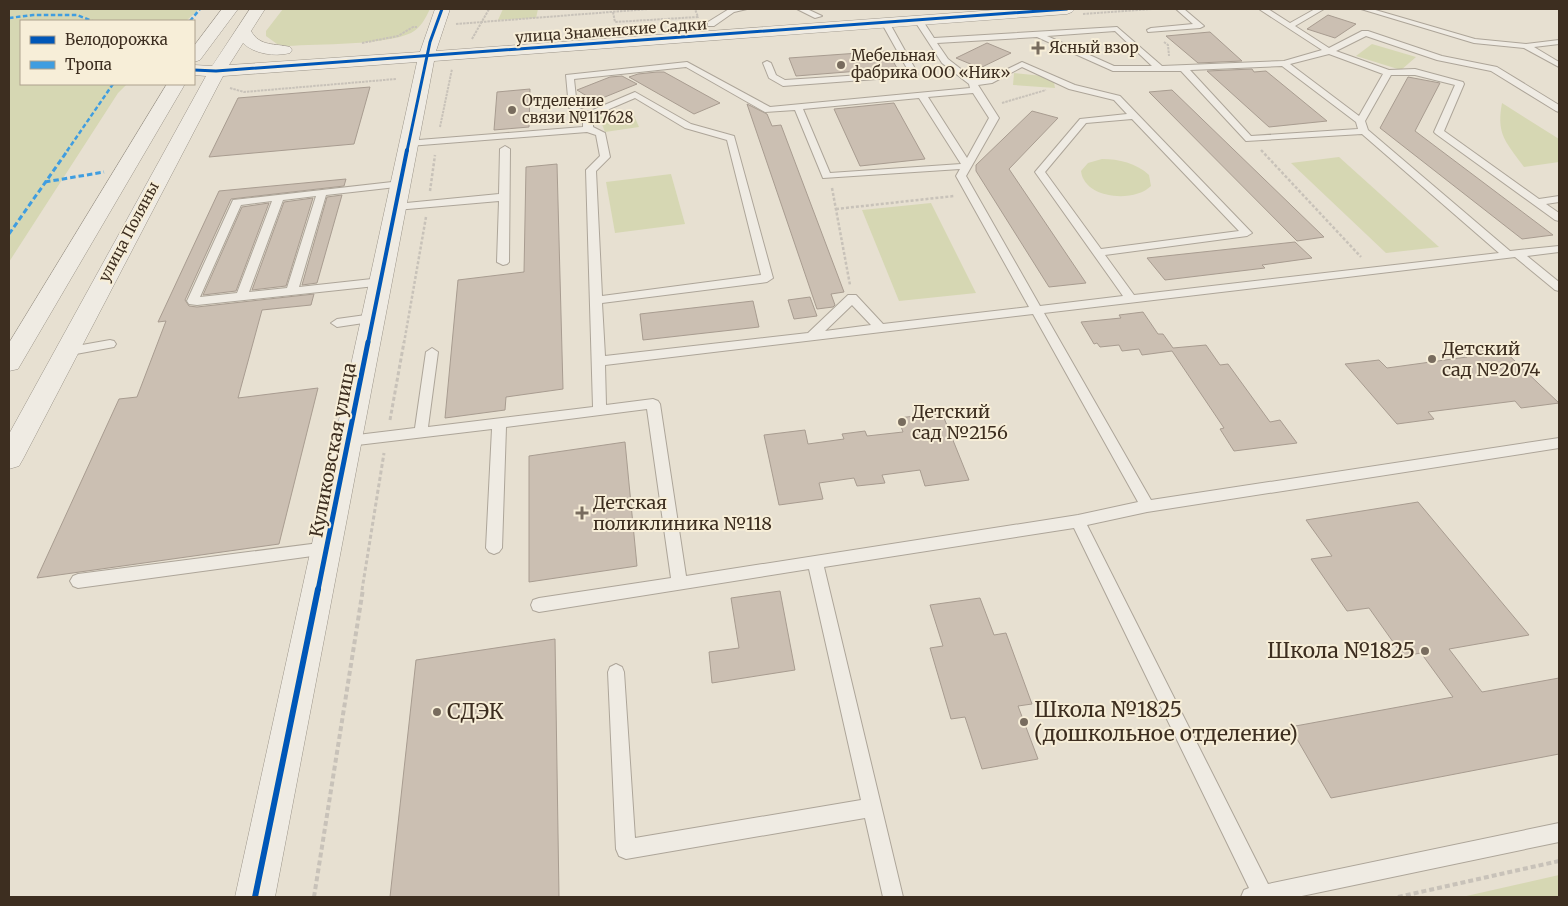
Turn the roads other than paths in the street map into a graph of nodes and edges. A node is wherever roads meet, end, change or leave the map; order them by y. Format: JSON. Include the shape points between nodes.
{"nodes":[{"id":1,"x":230,"y":9,"type":"edge"},
{"id":2,"x":257,"y":9,"type":"edge"},
{"id":3,"x":442,"y":9,"type":"edge"},
{"id":4,"x":743,"y":9,"type":"edge"},
{"id":5,"x":801,"y":9,"type":"edge"},
{"id":6,"x":930,"y":9,"type":"edge"},
{"id":7,"x":1067,"y":9,"type":"edge"},
{"id":8,"x":1180,"y":9,"type":"edge"},
{"id":9,"x":1263,"y":9,"type":"edge"},
{"id":10,"x":1320,"y":9,"type":"edge"},
{"id":11,"x":1365,"y":9,"type":"edge"},
{"id":12,"x":912,"y":14,"type":"edge"},
{"id":13,"x":818,"y":16,"type":"junction"},
{"id":14,"x":886,"y":22,"type":"junction"},
{"id":15,"x":711,"y":24,"type":"junction"},
{"id":16,"x":1289,"y":26,"type":"junction"},
{"id":17,"x":1151,"y":30,"type":"road end"},
{"id":18,"x":243,"y":31,"type":"junction"},
{"id":19,"x":1038,"y":34,"type":"junction"},
{"id":20,"x":931,"y":41,"type":"junction"},
{"id":21,"x":1559,"y":42,"type":"edge"},
{"id":22,"x":1526,"y":46,"type":"junction"},
{"id":23,"x":284,"y":50,"type":"junction"},
{"id":24,"x":429,"y":50,"type":"junction"},
{"id":25,"x":1330,"y":51,"type":"junction"},
{"id":26,"x":228,"y":53,"type":"junction"},
{"id":27,"x":195,"y":58,"type":"edge"},
{"id":28,"x":195,"y":59,"type":"edge"},
{"id":29,"x":767,"y":62,"type":"dead end"},
{"id":30,"x":1284,"y":63,"type":"junction"},
{"id":31,"x":1559,"y":65,"type":"edge"},
{"id":32,"x":269,"y":67,"type":"junction"},
{"id":33,"x":1183,"y":68,"type":"junction"},
{"id":34,"x":195,"y":70,"type":"edge"},
{"id":35,"x":216,"y":70,"type":"junction"},
{"id":36,"x":1160,"y":70,"type":"junction"},
{"id":37,"x":1388,"y":73,"type":"junction"},
{"id":38,"x":175,"y":85,"type":"edge"},
{"id":39,"x":216,"y":86,"type":"junction"},
{"id":40,"x":974,"y":86,"type":"junction"},
{"id":41,"x":922,"y":95,"type":"junction"},
{"id":42,"x":798,"y":107,"type":"junction"},
{"id":43,"x":1559,"y":109,"type":"edge"},
{"id":44,"x":588,"y":115,"type":"junction"},
{"id":45,"x":1135,"y":116,"type":"junction"},
{"id":46,"x":1360,"y":121,"type":"junction"},
{"id":47,"x":588,"y":129,"type":"junction"},
{"id":48,"x":1364,"y":130,"type":"junction"},
{"id":49,"x":409,"y":143,"type":"junction"},
{"id":50,"x":505,"y":149,"type":"dead end"},
{"id":51,"x":967,"y":166,"type":"junction"},
{"id":52,"x":401,"y":184,"type":"junction"},
{"id":53,"x":322,"y":192,"type":"junction"},
{"id":54,"x":279,"y":197,"type":"junction"},
{"id":55,"x":504,"y":197,"type":"junction"},
{"id":56,"x":1559,"y":199,"type":"edge"},
{"id":57,"x":1536,"y":202,"type":"junction"},
{"id":58,"x":396,"y":207,"type":"junction"},
{"id":59,"x":1559,"y":218,"type":"edge"},
{"id":60,"x":1559,"y":249,"type":"edge"},
{"id":61,"x":1098,"y":253,"type":"junction"},
{"id":62,"x":1513,"y":254,"type":"junction"},
{"id":63,"x":503,"y":262,"type":"dead end"},
{"id":64,"x":381,"y":282,"type":"junction"},
{"id":65,"x":1559,"y":287,"type":"edge"},
{"id":66,"x":292,"y":292,"type":"junction"},
{"id":67,"x":241,"y":297,"type":"junction"},
{"id":68,"x":1130,"y":298,"type":"junction"},
{"id":69,"x":596,"y":300,"type":"junction"},
{"id":70,"x":1035,"y":309,"type":"junction"},
{"id":71,"x":373,"y":318,"type":"junction"},
{"id":72,"x":337,"y":322,"type":"dead end"},
{"id":73,"x":879,"y":328,"type":"junction"},
{"id":74,"x":812,"y":336,"type":"junction"},
{"id":75,"x":110,"y":344,"type":"dead end"},
{"id":76,"x":65,"y":352,"type":"junction"},
{"id":77,"x":432,"y":352,"type":"dead end"},
{"id":78,"x":599,"y":361,"type":"junction"},
{"id":79,"x":9,"y":363,"type":"edge"},
{"id":80,"x":600,"y":411,"type":"junction"},
{"id":81,"x":499,"y":423,"type":"junction"},
{"id":82,"x":421,"y":431,"type":"junction"},
{"id":83,"x":349,"y":440,"type":"junction"},
{"id":84,"x":1559,"y":443,"type":"edge"},
{"id":85,"x":9,"y":459,"type":"edge"},
{"id":86,"x":1147,"y":506,"type":"junction"},
{"id":87,"x":1078,"y":521,"type":"junction"},
{"id":88,"x":327,"y":548,"type":"junction"},
{"id":89,"x":494,"y":548,"type":"dead end"},
{"id":90,"x":815,"y":562,"type":"junction"},
{"id":91,"x":78,"y":581,"type":"dead end"},
{"id":92,"x":679,"y":583,"type":"junction"},
{"id":93,"x":539,"y":605,"type":"dead end"},
{"id":94,"x":616,"y":672,"type":"dead end"},
{"id":95,"x":872,"y":807,"type":"junction"},
{"id":96,"x":1559,"y":833,"type":"edge"},
{"id":97,"x":1257,"y":896,"type":"edge"},
{"id":98,"x":255,"y":897,"type":"edge"},
{"id":99,"x":893,"y":897,"type":"edge"}],
"edges":[{"from":1,"to":27,"type":"street"},
{"from":2,"to":18,"type":"street","name":"улица Поляны"},
{"from":3,"to":24,"type":"street","name":"Куликовская улица"},
{"from":4,"to":15,"type":"lane","via":[[732,10]]},
{"from":5,"to":13,"type":"lane"},
{"from":6,"to":12,"type":"street","via":[[916,16]]},
{"from":7,"to":12,"type":"street","name":"улица Знаменские Садки"},
{"from":8,"to":17,"type":"lane","via":[[1200,26]]},
{"from":9,"to":16,"type":"lane"},
{"from":10,"to":16,"type":"lane"},
{"from":11,"to":22,"type":"lane","via":[[1474,41]]},
{"from":12,"to":13,"type":"street","name":"улица Знаменские Садки"},
{"from":12,"to":14,"type":"street","name":"улица Знаменские Садки"},
{"from":12,"to":20,"type":"lane"},
{"from":13,"to":15,"type":"street","name":"улица Знаменские Садки"},
{"from":14,"to":24,"type":"street","name":"улица Знаменские Садки"},
{"from":14,"to":29,"type":"lane","via":[[914,74],[783,83],[772,76]]},
{"from":15,"to":24,"type":"street","name":"улица Знаменские Садки"},
{"from":16,"to":25,"type":"lane"},
{"from":18,"to":23,"type":"street","via":[[252,44],[264,49]]},
{"from":18,"to":26,"type":"street","name":"улица Поляны"},
{"from":19,"to":20,"type":"lane"},
{"from":19,"to":36,"type":"lane","via":[[1113,68]]},
{"from":19,"to":36,"type":"lane","via":[[1117,29]]},
{"from":20,"to":40,"type":"lane","via":[[945,61]]},
{"from":21,"to":22,"type":"lane"},
{"from":22,"to":31,"type":"lane"},
{"from":23,"to":24,"type":"street","name":"улица Знаменские Садки"},
{"from":23,"to":26,"type":"street","name":"улица Знаменские Садки"},
{"from":24,"to":32,"type":"street","name":"улица Знаменские Садки"},
{"from":24,"to":49,"type":"street","name":"Куликовская улица"},
{"from":25,"to":30,"type":"lane"},
{"from":25,"to":37,"type":"lane"},
{"from":25,"to":43,"type":"lane","via":[[1365,33],[1440,58],[1494,69]]},
{"from":26,"to":28,"type":"street","name":"улица Знаменские Садки"},
{"from":26,"to":35,"type":"street","name":"улица Поляны"},
{"from":30,"to":33,"type":"lane"},
{"from":30,"to":46,"type":"lane"},
{"from":32,"to":35,"type":"street","name":"улица Знаменские Садки"},
{"from":32,"to":39,"type":"street","via":[[244,73]]},
{"from":33,"to":36,"type":"lane"},
{"from":33,"to":48,"type":"lane","via":[[1249,139]]},
{"from":34,"to":35,"type":"street","name":"улица Знаменские Садки"},
{"from":35,"to":39,"type":"street","name":"улица Поляны"},
{"from":37,"to":46,"type":"lane"},
{"from":37,"to":57,"type":"lane","via":[[1415,72],[1460,84],[1439,132]]},
{"from":38,"to":79,"type":"street","name":"улица Поляны"},
{"from":39,"to":76,"type":"street","name":"улица Поляны"},
{"from":40,"to":41,"type":"lane"},
{"from":40,"to":45,"type":"lane","via":[[1022,64],[1072,87],[1117,98]]},
{"from":40,"to":51,"type":"lane","via":[[994,118]]},
{"from":41,"to":42,"type":"lane"},
{"from":41,"to":51,"type":"lane"},
{"from":42,"to":44,"type":"lane","via":[[768,110],[687,64],[569,77],[573,108]]},
{"from":42,"to":51,"type":"lane","via":[[826,176]]},
{"from":44,"to":47,"type":"lane"},
{"from":44,"to":69,"type":"lane","via":[[636,95],[688,126],[731,138],[767,278]]},
{"from":45,"to":61,"type":"lane","via":[[1083,121],[1040,172]]},
{"from":45,"to":61,"type":"lane","via":[[1247,233]]},
{"from":46,"to":48,"type":"lane"},
{"from":47,"to":49,"type":"lane"},
{"from":47,"to":69,"type":"lane","via":[[600,133],[605,157],[591,170]]},
{"from":48,"to":62,"type":"lane"},
{"from":49,"to":52,"type":"street","name":"Куликовская улица"},
{"from":50,"to":55,"type":"lane"},
{"from":51,"to":70,"type":"lane","via":[[961,176]]},
{"from":52,"to":53,"type":"lane"},
{"from":52,"to":58,"type":"street","name":"Куликовская улица"},
{"from":53,"to":54,"type":"lane"},
{"from":53,"to":66,"type":"lane"},
{"from":54,"to":67,"type":"lane"},
{"from":54,"to":67,"type":"lane","via":[[235,203],[193,301]]},
{"from":55,"to":58,"type":"lane"},
{"from":55,"to":63,"type":"lane"},
{"from":56,"to":57,"type":"lane"},
{"from":57,"to":59,"type":"lane"},
{"from":58,"to":64,"type":"street","name":"Куликовская улица"},
{"from":60,"to":62,"type":"lane"},
{"from":61,"to":68,"type":"lane"},
{"from":62,"to":65,"type":"lane"},
{"from":62,"to":68,"type":"lane"},
{"from":64,"to":66,"type":"lane"},
{"from":64,"to":71,"type":"street","name":"Куликовская улица"},
{"from":66,"to":67,"type":"lane"},
{"from":68,"to":70,"type":"lane"},
{"from":69,"to":78,"type":"lane"},
{"from":70,"to":73,"type":"lane"},
{"from":70,"to":86,"type":"lane"},
{"from":71,"to":72,"type":"lane"},
{"from":71,"to":83,"type":"street","name":"Куликовская улица"},
{"from":73,"to":74,"type":"lane"},
{"from":73,"to":74,"type":"lane","via":[[852,298]]},
{"from":74,"to":78,"type":"lane"},
{"from":75,"to":76,"type":"lane"},
{"from":76,"to":85,"type":"street","name":"улица Поляны"},
{"from":77,"to":82,"type":"lane"},
{"from":78,"to":80,"type":"lane"},
{"from":80,"to":81,"type":"lane"},
{"from":80,"to":92,"type":"lane","via":[[653,404]]},
{"from":81,"to":82,"type":"lane"},
{"from":81,"to":89,"type":"lane"},
{"from":82,"to":83,"type":"lane"},
{"from":83,"to":88,"type":"street","name":"Куликовская улица"},
{"from":84,"to":86,"type":"lane"},
{"from":86,"to":87,"type":"lane"},
{"from":87,"to":90,"type":"lane"},
{"from":87,"to":97,"type":"lane"},
{"from":88,"to":91,"type":"lane"},
{"from":88,"to":98,"type":"street","name":"Куликовская улица"},
{"from":90,"to":92,"type":"lane"},
{"from":90,"to":95,"type":"lane"},
{"from":92,"to":93,"type":"lane"},
{"from":94,"to":95,"type":"lane","via":[[626,849]]},
{"from":95,"to":99,"type":"lane"},
{"from":96,"to":97,"type":"lane"}]}
